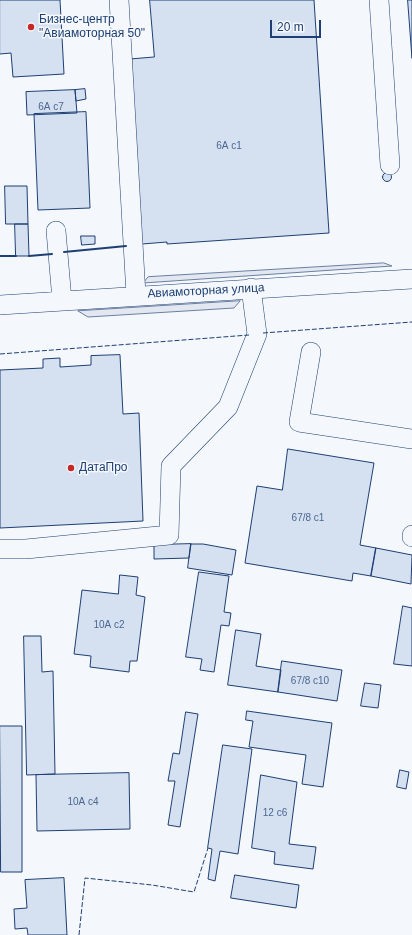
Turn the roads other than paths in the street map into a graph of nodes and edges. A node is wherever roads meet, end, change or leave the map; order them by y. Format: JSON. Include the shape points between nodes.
{"nodes":[{"id":1,"x":119,"y":0,"type":"edge"},
{"id":2,"x":379,"y":0,"type":"edge"},
{"id":3,"x":390,"y":165,"type":"dead end"},
{"id":4,"x":56,"y":231,"type":"dead end"},
{"id":5,"x":412,"y":279,"type":"edge"},
{"id":6,"x":251,"y":288,"type":"junction"},
{"id":7,"x":136,"y":295,"type":"junction"},
{"id":8,"x":62,"y":300,"type":"junction"},
{"id":9,"x":0,"y":304,"type":"edge"},
{"id":10,"x":311,"y":352,"type":"dead end"},
{"id":11,"x":412,"y":439,"type":"edge"},
{"id":12,"x":0,"y":549,"type":"edge"}],
"edges":[{"from":1,"to":7,"type":"street"},
{"from":2,"to":3,"type":"street"},
{"from":4,"to":8,"type":"street"},
{"from":5,"to":6,"type":"street","name":"Авиамоторная улица"},
{"from":6,"to":7,"type":"street","name":"Авиамоторная улица"},
{"from":6,"to":12,"type":"street","via":[[258,334],[228,407],[170,466],[169,535],[26,549]]},
{"from":7,"to":8,"type":"street","name":"Авиамоторная улица"},
{"from":8,"to":9,"type":"street","name":"Авиамоторная улица"},
{"from":10,"to":11,"type":"street","via":[[299,422]]}]}
